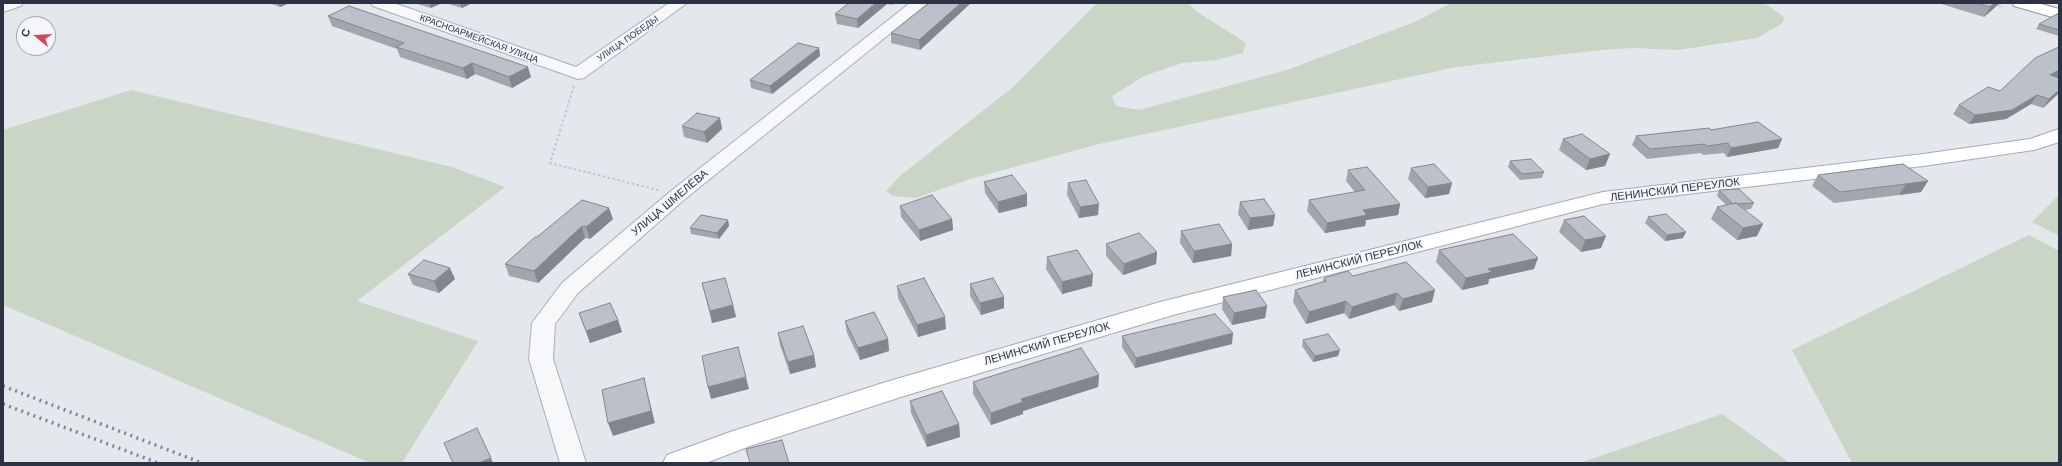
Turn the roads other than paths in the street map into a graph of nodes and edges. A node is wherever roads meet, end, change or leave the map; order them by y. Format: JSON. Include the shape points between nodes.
{"nodes":[{"id":1,"x":15,"y":3,"type":"edge"},
{"id":2,"x":379,"y":3,"type":"edge"},
{"id":3,"x":679,"y":3,"type":"edge"},
{"id":4,"x":920,"y":3,"type":"edge"},
{"id":5,"x":2020,"y":3,"type":"edge"},
{"id":6,"x":3,"y":7,"type":"edge"},
{"id":7,"x":2059,"y":14,"type":"edge"},
{"id":8,"x":578,"y":74,"type":"joint"},
{"id":9,"x":2059,"y":135,"type":"edge"},
{"id":10,"x":573,"y":463,"type":"edge"},
{"id":11,"x":677,"y":463,"type":"edge"}],
"edges":[{"from":1,"to":6,"type":"street"},
{"from":2,"to":8,"type":"street","name":"КРАСНОАРМЕЙСКАЯ УЛИЦА"},
{"from":3,"to":8,"type":"street","name":"УЛИЦА ПОБЕДЫ"},
{"from":4,"to":10,"type":"street","name":"УЛИЦА ШМЕЛЁВА","via":[[678,195],[570,288],[544,323],[541,359]]},
{"from":5,"to":7,"type":"main road"},
{"from":9,"to":11,"type":"main road","name":"ЛЕНИНСКИЙ ПЕРЕУЛОК","via":[[2034,144],[1923,160],[1604,198],[1168,308],[894,389],[740,439]]}]}
